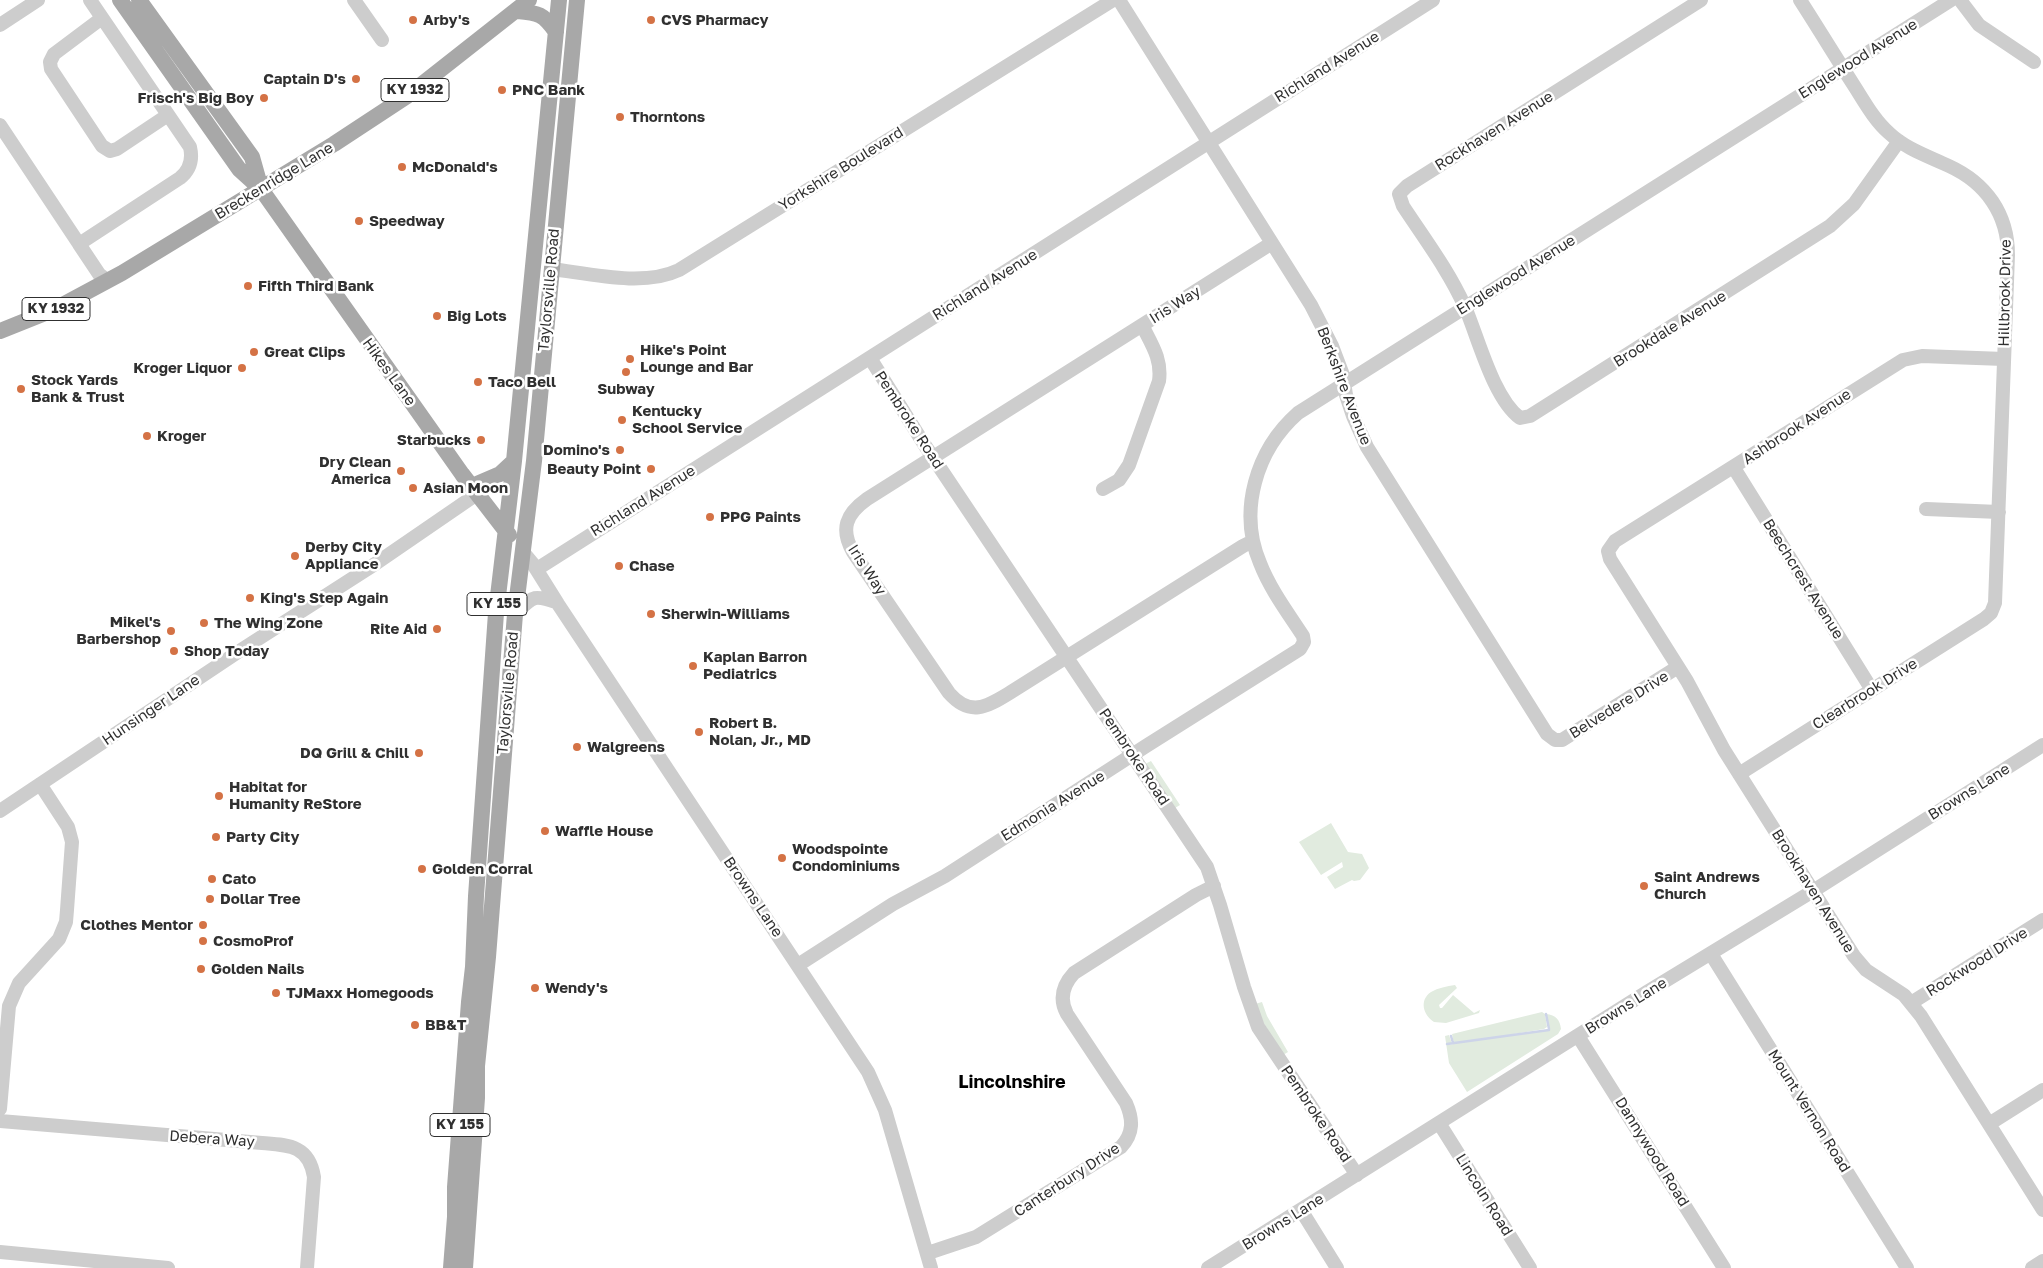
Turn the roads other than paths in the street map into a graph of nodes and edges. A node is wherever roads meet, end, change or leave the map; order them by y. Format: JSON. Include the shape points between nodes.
{"nodes":[{"id":1,"x":38,"y":0,"type":"edge"},
{"id":2,"x":90,"y":0,"type":"edge"},
{"id":3,"x":120,"y":0,"type":"edge"},
{"id":4,"x":140,"y":0,"type":"edge"},
{"id":5,"x":354,"y":0,"type":"edge"},
{"id":6,"x":530,"y":0,"type":"edge"},
{"id":7,"x":559,"y":0,"type":"edge"},
{"id":8,"x":577,"y":0,"type":"edge"},
{"id":9,"x":1113,"y":0,"type":"edge"},
{"id":10,"x":1120,"y":0,"type":"edge"},
{"id":11,"x":1433,"y":0,"type":"edge"},
{"id":12,"x":1701,"y":0,"type":"edge"},
{"id":13,"x":1800,"y":0,"type":"edge"},
{"id":14,"x":1951,"y":0,"type":"edge"},
{"id":15,"x":1960,"y":0,"type":"edge"},
{"id":16,"x":516,"y":11,"type":"junction"},
{"id":17,"x":102,"y":18,"type":"junction"},
{"id":18,"x":0,"y":25,"type":"edge"},
{"id":19,"x":556,"y":32,"type":"junction"},
{"id":20,"x":382,"y":40,"type":"dead end"},
{"id":21,"x":2034,"y":62,"type":"dead end"},
{"id":22,"x":1843,"y":68,"type":"junction"},
{"id":23,"x":168,"y":115,"type":"junction"},
{"id":24,"x":0,"y":125,"type":"edge"},
{"id":25,"x":1899,"y":141,"type":"junction"},
{"id":26,"x":1208,"y":143,"type":"junction"},
{"id":27,"x":261,"y":189,"type":"junction"},
{"id":28,"x":1272,"y":243,"type":"junction"},
{"id":29,"x":79,"y":244,"type":"junction"},
{"id":30,"x":552,"y":269,"type":"junction"},
{"id":31,"x":108,"y":281,"type":"junction"},
{"id":32,"x":1465,"y":307,"type":"junction"},
{"id":33,"x":1142,"y":326,"type":"junction"},
{"id":34,"x":0,"y":330,"type":"edge"},
{"id":35,"x":870,"y":358,"type":"junction"},
{"id":36,"x":2004,"y":359,"type":"junction"},
{"id":37,"x":1344,"y":383,"type":"junction"},
{"id":38,"x":933,"y":457,"type":"junction"},
{"id":39,"x":514,"y":461,"type":"junction"},
{"id":40,"x":1734,"y":468,"type":"junction"},
{"id":41,"x":1103,"y":489,"type":"dead end"},
{"id":42,"x":474,"y":490,"type":"junction"},
{"id":43,"x":1926,"y":509,"type":"dead end"},
{"id":44,"x":1998,"y":512,"type":"junction"},
{"id":45,"x":506,"y":532,"type":"junction"},
{"id":46,"x":1253,"y":541,"type":"junction"},
{"id":47,"x":1608,"y":551,"type":"joint"},
{"id":48,"x":523,"y":552,"type":"junction"},
{"id":49,"x":537,"y":570,"type":"junction"},
{"id":50,"x":556,"y":602,"type":"junction"},
{"id":51,"x":1991,"y":613,"type":"joint"},
{"id":52,"x":515,"y":614,"type":"junction"},
{"id":53,"x":1304,"y":642,"type":"joint"},
{"id":54,"x":1066,"y":657,"type":"junction"},
{"id":55,"x":1678,"y":667,"type":"junction"},
{"id":56,"x":1872,"y":690,"type":"junction"},
{"id":57,"x":1558,"y":740,"type":"joint"},
{"id":58,"x":2043,"y":745,"type":"edge"},
{"id":59,"x":1133,"y":754,"type":"junction"},
{"id":60,"x":1739,"y":774,"type":"junction"},
{"id":61,"x":40,"y":784,"type":"junction"},
{"id":62,"x":0,"y":811,"type":"edge"},
{"id":63,"x":1214,"y":886,"type":"junction"},
{"id":64,"x":1813,"y":892,"type":"junction"},
{"id":65,"x":2043,"y":920,"type":"edge"},
{"id":66,"x":1711,"y":954,"type":"junction"},
{"id":67,"x":798,"y":965,"type":"junction"},
{"id":68,"x":1911,"y":1004,"type":"junction"},
{"id":69,"x":1578,"y":1036,"type":"junction"},
{"id":70,"x":2043,"y":1090,"type":"edge"},
{"id":71,"x":0,"y":1109,"type":"edge"},
{"id":72,"x":0,"y":1122,"type":"edge"},
{"id":73,"x":1439,"y":1122,"type":"junction"},
{"id":74,"x":1989,"y":1124,"type":"junction"},
{"id":75,"x":1357,"y":1175,"type":"junction"},
{"id":76,"x":1301,"y":1210,"type":"junction"},
{"id":77,"x":2043,"y":1210,"type":"edge"},
{"id":78,"x":0,"y":1252,"type":"edge"},
{"id":79,"x":928,"y":1253,"type":"junction"},
{"id":80,"x":2043,"y":1261,"type":"edge"},
{"id":81,"x":168,"y":1268,"type":"edge"},
{"id":82,"x":307,"y":1268,"type":"edge"},
{"id":83,"x":451,"y":1268,"type":"edge"},
{"id":84,"x":465,"y":1268,"type":"edge"},
{"id":85,"x":931,"y":1268,"type":"edge"},
{"id":86,"x":1208,"y":1268,"type":"edge"},
{"id":87,"x":1337,"y":1268,"type":"edge"},
{"id":88,"x":1530,"y":1268,"type":"edge"},
{"id":89,"x":1724,"y":1268,"type":"edge"},
{"id":90,"x":1907,"y":1268,"type":"edge"},
{"id":91,"x":2032,"y":1268,"type":"edge"}],
"edges":[{"from":1,"to":18,"type":"street"},
{"from":2,"to":17,"type":"street"},
{"from":3,"to":27,"type":"main road","name":"Hikes Lane","via":[[239,169]]},
{"from":4,"to":27,"type":"main road","name":"Hikes Lane","via":[[252,157]]},
{"from":5,"to":20,"type":"street"},
{"from":6,"to":16,"type":"main road","name":"Breckenridge Lane","number":"KY 1932"},
{"from":7,"to":19,"type":"main road","name":"Taylorsville Road","number":"KY 155"},
{"from":8,"to":30,"type":"main road","name":"Taylorsville Road","number":"KY 155"},
{"from":9,"to":30,"type":"street","name":"Yorkshire Boulevard","via":[[669,275],[644,278]]},
{"from":10,"to":26,"type":"street","name":"Berkshire Avenue"},
{"from":11,"to":26,"type":"street","name":"Richland Avenue"},
{"from":12,"to":32,"type":"street","name":"Rockhaven Avenue","via":[[1402,190],[1399,194],[1403,206]]},
{"from":13,"to":22,"type":"street","name":"Hillbrook Drive"},
{"from":14,"to":22,"type":"street","name":"Englewood Avenue"},
{"from":15,"to":21,"type":"street","via":[[1978,26]]},
{"from":16,"to":19,"type":"main road","via":[[535,12],[546,17]]},
{"from":16,"to":27,"type":"main road","name":"Breckenridge Lane","number":"KY 1932","via":[[398,102]]},
{"from":17,"to":23,"type":"street"},
{"from":17,"to":23,"type":"street","via":[[54,54],[50,62],[51,69],[102,146],[110,151],[117,150]]},
{"from":19,"to":39,"type":"main road","name":"Taylorsville Road","number":"KY 155"},
{"from":22,"to":25,"type":"street","name":"Hillbrook Drive","via":[[1873,116]]},
{"from":22,"to":32,"type":"street","name":"Englewood Avenue"},
{"from":23,"to":29,"type":"street","via":[[190,148],[192,162],[189,168],[180,178]]},
{"from":24,"to":29,"type":"street"},
{"from":25,"to":32,"type":"street","name":"Brookdale Avenue","via":[[1854,204],[1830,226],[1525,419],[1511,409],[1489,371]]},
{"from":25,"to":36,"type":"street","name":"Hillbrook Drive","via":[[1962,173],[1980,186],[1998,208],[2008,244]]},
{"from":26,"to":28,"type":"street","name":"Berkshire Avenue"},
{"from":26,"to":35,"type":"street","name":"Richland Avenue"},
{"from":27,"to":31,"type":"main road","name":"Breckenridge Lane","number":"KY 1932"},
{"from":27,"to":42,"type":"main road","name":"Hikes Lane"},
{"from":28,"to":33,"type":"street","name":"Iris Way"},
{"from":28,"to":37,"type":"street","name":"Berkshire Avenue","via":[[1322,324]]},
{"from":29,"to":31,"type":"street","via":[[99,274]]},
{"from":30,"to":48,"type":"main road","name":"Taylorsville Road","number":"KY 155"},
{"from":31,"to":34,"type":"main road","name":"Breckenridge Lane","number":"KY 1932","via":[[55,309]]},
{"from":32,"to":37,"type":"street","name":"Englewood Avenue"},
{"from":33,"to":38,"type":"street","name":"Iris Way"},
{"from":33,"to":41,"type":"street","via":[[1158,355],[1159,381],[1129,465],[1119,480]]},
{"from":35,"to":38,"type":"street","name":"Pembroke Road"},
{"from":35,"to":49,"type":"street","name":"Richland Avenue"},
{"from":36,"to":40,"type":"street","name":"Ashbrook Avenue","via":[[1922,356],[1903,360]]},
{"from":36,"to":44,"type":"street","name":"Hillbrook Drive"},
{"from":37,"to":46,"type":"street","name":"Englewood Avenue","via":[[1291,420],[1266,451],[1252,492],[1250,522]]},
{"from":37,"to":57,"type":"street","name":"Berkshire Avenue","via":[[1353,416],[1367,447],[1547,734]]},
{"from":38,"to":54,"type":"street","name":"Pembroke Road"},
{"from":38,"to":54,"type":"street","name":"Iris Way","via":[[853,511],[847,524],[847,537],[858,560],[948,693],[960,704],[971,707],[989,705]]},
{"from":39,"to":42,"type":"main road"},
{"from":39,"to":45,"type":"main road","name":"Taylorsville Road","number":"KY 155"},
{"from":40,"to":47,"type":"street","name":"Ashbrook Avenue","via":[[1615,541]]},
{"from":40,"to":56,"type":"street","name":"Beechcrest Avenue"},
{"from":42,"to":45,"type":"main road","name":"Hikes Lane"},
{"from":42,"to":61,"type":"street","name":"Hunsinger Lane","via":[[375,564]]},
{"from":43,"to":44,"type":"street"},
{"from":44,"to":51,"type":"street","name":"Hillbrook Drive","via":[[1995,603]]},
{"from":45,"to":48,"type":"main road","name":"Hikes Lane"},
{"from":45,"to":83,"type":"main road","name":"Taylorsville Road","number":"KY 155","via":[[496,613]]},
{"from":46,"to":53,"type":"street","name":"Englewood Avenue","via":[[1265,575]]},
{"from":46,"to":54,"type":"street","name":"Iris Way"},
{"from":47,"to":55,"type":"street","name":"Brookhaven Avenue"},
{"from":48,"to":49,"type":"street","name":"Browns Lane"},
{"from":48,"to":52,"type":"main road","name":"Taylorsville Road","number":"KY 155"},
{"from":49,"to":50,"type":"street","name":"Browns Lane"},
{"from":50,"to":52,"type":"street","via":[[535,598]]},
{"from":50,"to":67,"type":"street","name":"Browns Lane"},
{"from":51,"to":56,"type":"street","name":"Clearbrook Drive"},
{"from":52,"to":84,"type":"main road","name":"Taylorsville Road","number":"KY 155","via":[[477,1066]]},
{"from":53,"to":59,"type":"street","name":"Edmonia Avenue","via":[[1300,649]]},
{"from":54,"to":59,"type":"street","name":"Pembroke Road"},
{"from":55,"to":57,"type":"street","name":"Belvedere Drive","via":[[1570,736]]},
{"from":55,"to":60,"type":"street","name":"Brookhaven Avenue"},
{"from":56,"to":60,"type":"street","name":"Clearbrook Drive"},
{"from":58,"to":64,"type":"street","name":"Browns Lane"},
{"from":59,"to":63,"type":"street","name":"Pembroke Road","via":[[1207,867]]},
{"from":59,"to":67,"type":"street","name":"Edmonia Avenue","via":[[945,876]]},
{"from":60,"to":64,"type":"street","name":"Brookhaven Avenue"},
{"from":61,"to":62,"type":"street","name":"Hunsinger Lane"},
{"from":61,"to":71,"type":"street","via":[[68,827],[72,842],[66,922],[59,939],[19,983],[9,1006]]},
{"from":63,"to":75,"type":"street","name":"Pembroke Road","via":[[1258,1028]]},
{"from":63,"to":79,"type":"street","name":"Canterbury Drive","via":[[1074,973],[1064,988],[1064,1008],[1130,1113],[1131,1130],[1125,1142],[993,1228]]},
{"from":64,"to":66,"type":"street","name":"Browns Lane"},
{"from":64,"to":68,"type":"street","name":"Brookhaven Avenue","via":[[1859,963],[1904,995]]},
{"from":65,"to":68,"type":"street","name":"Rockwood Drive"},
{"from":66,"to":69,"type":"street","name":"Browns Lane"},
{"from":66,"to":90,"type":"street","name":"Mount Vernon Road"},
{"from":67,"to":79,"type":"street","name":"Browns Lane","via":[[876,1086]]},
{"from":68,"to":74,"type":"street","name":"Brookhaven Avenue","via":[[1922,1016]]},
{"from":69,"to":73,"type":"street","name":"Browns Lane"},
{"from":69,"to":89,"type":"street","name":"Dannywood Road"},
{"from":70,"to":74,"type":"street"},
{"from":72,"to":82,"type":"street","name":"Debera Way","via":[[294,1147],[307,1157],[314,1177]]},
{"from":73,"to":75,"type":"street","name":"Browns Lane"},
{"from":73,"to":88,"type":"street","name":"Lincoln Road"},
{"from":74,"to":77,"type":"street","name":"Brookhaven Avenue"},
{"from":75,"to":76,"type":"street","name":"Browns Lane"},
{"from":76,"to":86,"type":"street","name":"Browns Lane"},
{"from":76,"to":87,"type":"street"},
{"from":78,"to":81,"type":"street"},
{"from":79,"to":85,"type":"street","name":"Browns Lane"},
{"from":80,"to":91,"type":"street"}]}
